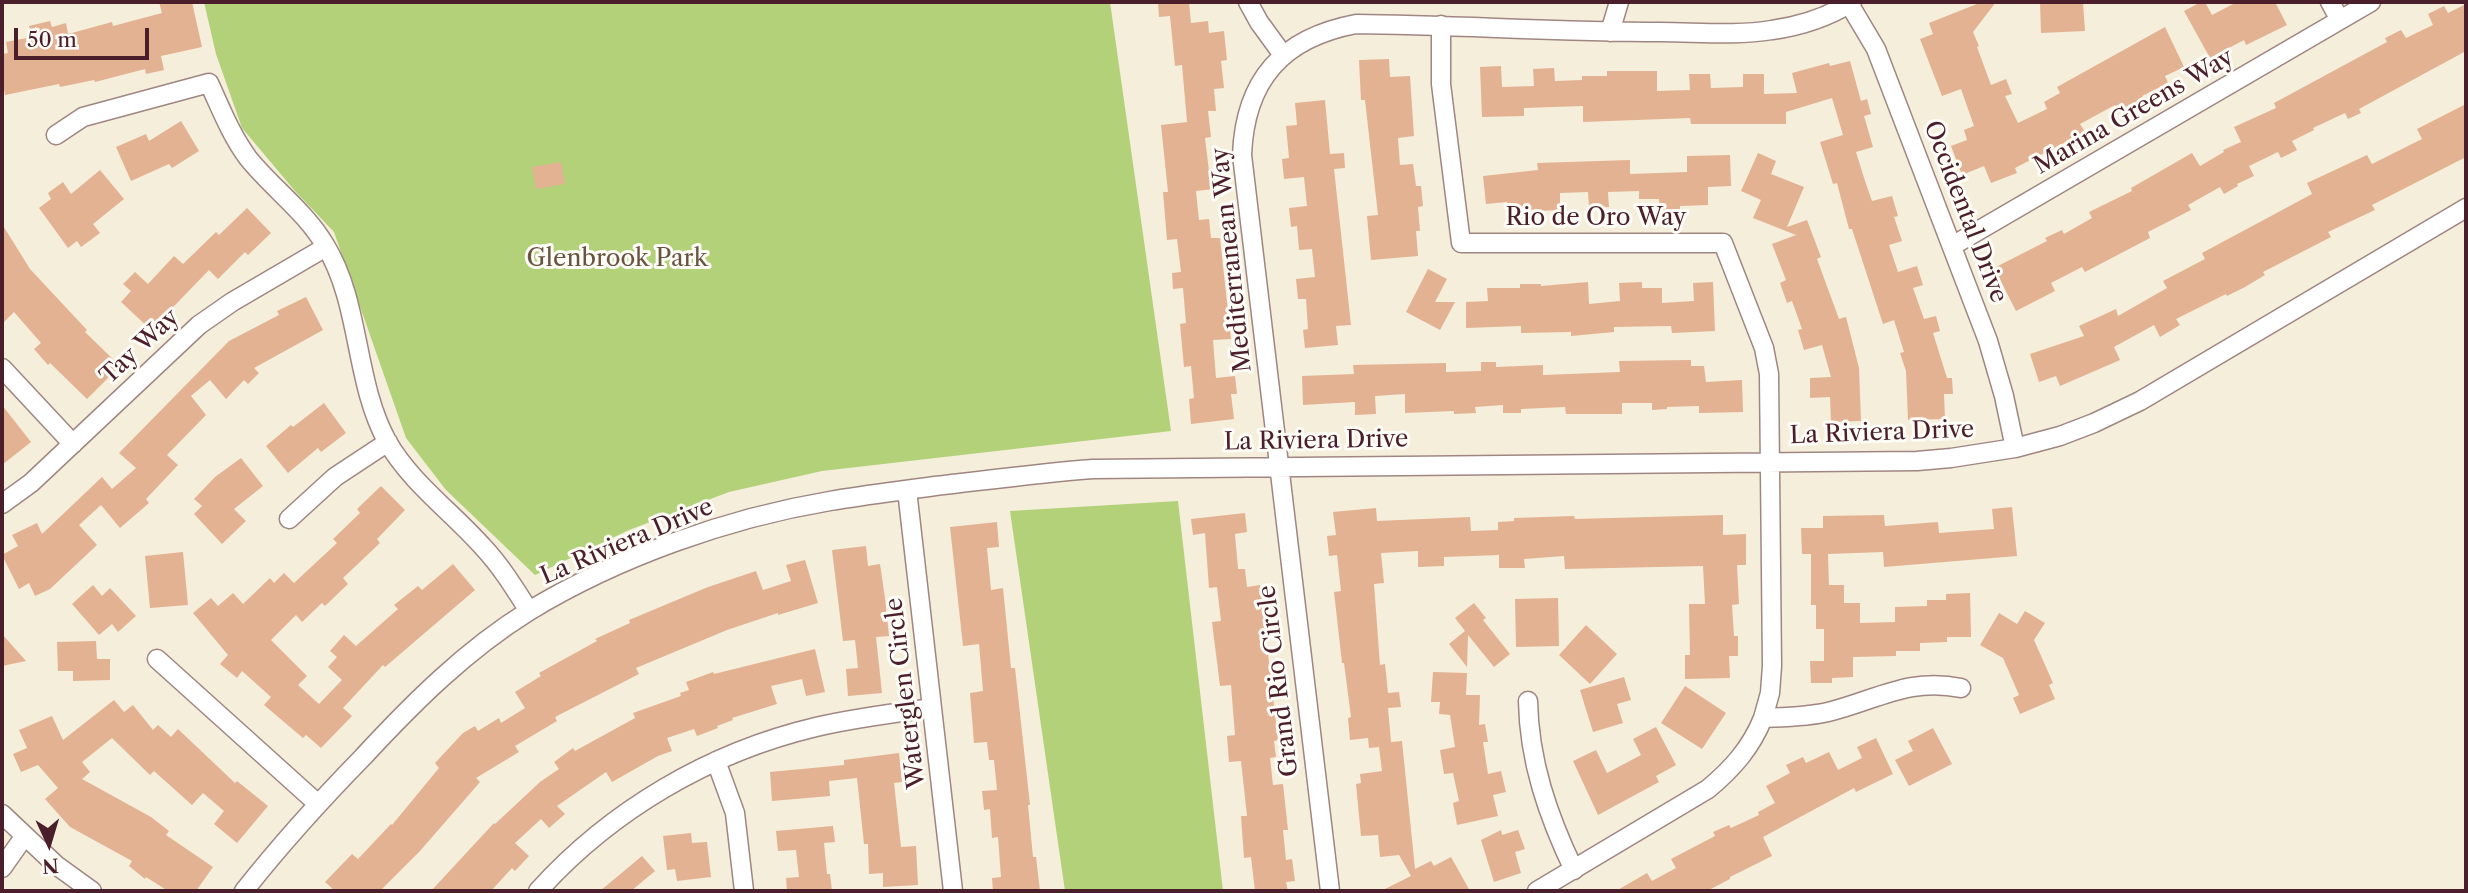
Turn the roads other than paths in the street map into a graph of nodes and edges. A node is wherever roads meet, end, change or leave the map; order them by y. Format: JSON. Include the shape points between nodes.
{"nodes":[{"id":1,"x":1248,"y":2,"type":"edge"},
{"id":2,"x":1619,"y":2,"type":"edge"},
{"id":3,"x":1850,"y":2,"type":"edge"},
{"id":4,"x":2330,"y":2,"type":"edge"},
{"id":5,"x":2371,"y":2,"type":"edge"},
{"id":6,"x":2340,"y":20,"type":"junction"},
{"id":7,"x":1441,"y":25,"type":"junction"},
{"id":8,"x":1609,"y":32,"type":"junction"},
{"id":9,"x":1283,"y":55,"type":"junction"},
{"id":10,"x":56,"y":135,"type":"dead end"},
{"id":11,"x":2466,"y":208,"type":"edge"},
{"id":12,"x":1952,"y":246,"type":"junction"},
{"id":13,"x":327,"y":247,"type":"junction"},
{"id":14,"x":2,"y":368,"type":"edge"},
{"id":15,"x":388,"y":442,"type":"junction"},
{"id":16,"x":73,"y":444,"type":"junction"},
{"id":17,"x":2015,"y":448,"type":"junction"},
{"id":18,"x":1770,"y":462,"type":"junction"},
{"id":19,"x":1279,"y":466,"type":"junction"},
{"id":20,"x":907,"y":490,"type":"junction"},
{"id":21,"x":2,"y":504,"type":"edge"},
{"id":22,"x":289,"y":519,"type":"dead end"},
{"id":23,"x":529,"y":611,"type":"junction"},
{"id":24,"x":157,"y":659,"type":"dead end"},
{"id":25,"x":1961,"y":688,"type":"dead end"},
{"id":26,"x":1528,"y":701,"type":"dead end"},
{"id":27,"x":932,"y":708,"type":"junction"},
{"id":28,"x":1763,"y":718,"type":"junction"},
{"id":29,"x":716,"y":761,"type":"junction"},
{"id":30,"x":318,"y":804,"type":"junction"},
{"id":31,"x":2,"y":814,"type":"edge"},
{"id":32,"x":24,"y":837,"type":"junction"},
{"id":33,"x":2,"y":868,"type":"edge"},
{"id":34,"x":1574,"y":870,"type":"junction"},
{"id":35,"x":92,"y":891,"type":"edge"},
{"id":36,"x":244,"y":891,"type":"edge"},
{"id":37,"x":538,"y":891,"type":"edge"},
{"id":38,"x":744,"y":891,"type":"edge"},
{"id":39,"x":953,"y":891,"type":"edge"},
{"id":40,"x":1330,"y":891,"type":"edge"},
{"id":41,"x":1537,"y":891,"type":"edge"}],
"edges":[{"from":1,"to":9,"type":"street"},
{"from":2,"to":8,"type":"street"},
{"from":3,"to":8,"type":"street","name":"Mediterranean Way","via":[[1824,17],[1770,31]]},
{"from":3,"to":12,"type":"street","name":"Occidental Drive","via":[[1876,49]]},
{"from":4,"to":6,"type":"street"},
{"from":5,"to":6,"type":"street","name":"Marina Greens Way"},
{"from":6,"to":12,"type":"street","name":"Marina Greens Way"},
{"from":7,"to":8,"type":"street","name":"Mediterranean Way"},
{"from":7,"to":9,"type":"street","name":"Mediterranean Way","via":[[1343,26],[1318,33]]},
{"from":7,"to":18,"type":"street","name":"Rio de Oro Way","via":[[1441,84],[1461,243],[1723,243],[1767,361]]},
{"from":9,"to":19,"type":"street","name":"Mediterranean Way","via":[[1248,108],[1242,155]]},
{"from":10,"to":13,"type":"street","via":[[83,117],[209,83],[249,159]]},
{"from":11,"to":17,"type":"street","name":"La Riviera Drive","via":[[2140,401],[2082,427]]},
{"from":12,"to":17,"type":"street","name":"Occidental Drive","via":[[1988,341]]},
{"from":13,"to":15,"type":"street","via":[[341,279],[376,417]]},
{"from":13,"to":16,"type":"street","name":"Tay Way","via":[[199,325]]},
{"from":14,"to":16,"type":"street"},
{"from":15,"to":22,"type":"street","via":[[335,477]]},
{"from":15,"to":23,"type":"street","via":[[497,563]]},
{"from":16,"to":21,"type":"street","name":"Tay Way"},
{"from":17,"to":18,"type":"street","name":"La Riviera Drive","via":[[1917,461]]},
{"from":18,"to":19,"type":"street","name":"La Riviera Drive"},
{"from":18,"to":28,"type":"street","via":[[1772,666]]},
{"from":19,"to":20,"type":"street","name":"La Riviera Drive","via":[[1041,472]]},
{"from":19,"to":40,"type":"street","name":"Grand Rio Circle"},
{"from":20,"to":23,"type":"street","name":"La Riviera Drive","via":[[820,503],[713,529],[596,577]]},
{"from":20,"to":27,"type":"street","name":"Waterglen Circle"},
{"from":23,"to":30,"type":"street","name":"La Riviera Drive","via":[[449,670]]},
{"from":24,"to":30,"type":"street"},
{"from":25,"to":28,"type":"street","via":[[1921,684],[1829,712]]},
{"from":26,"to":34,"type":"street","via":[[1532,749],[1543,794]]},
{"from":27,"to":29,"type":"street","via":[[816,727]]},
{"from":27,"to":39,"type":"street","name":"Waterglen Circle"},
{"from":28,"to":34,"type":"street","via":[[1745,752],[1708,789]]},
{"from":29,"to":37,"type":"street","via":[[618,819]]},
{"from":29,"to":38,"type":"street","via":[[735,813]]},
{"from":30,"to":36,"type":"street","name":"La Riviera Drive"},
{"from":31,"to":32,"type":"street"},
{"from":32,"to":33,"type":"street"},
{"from":32,"to":35,"type":"street"},
{"from":34,"to":41,"type":"street"}]}
